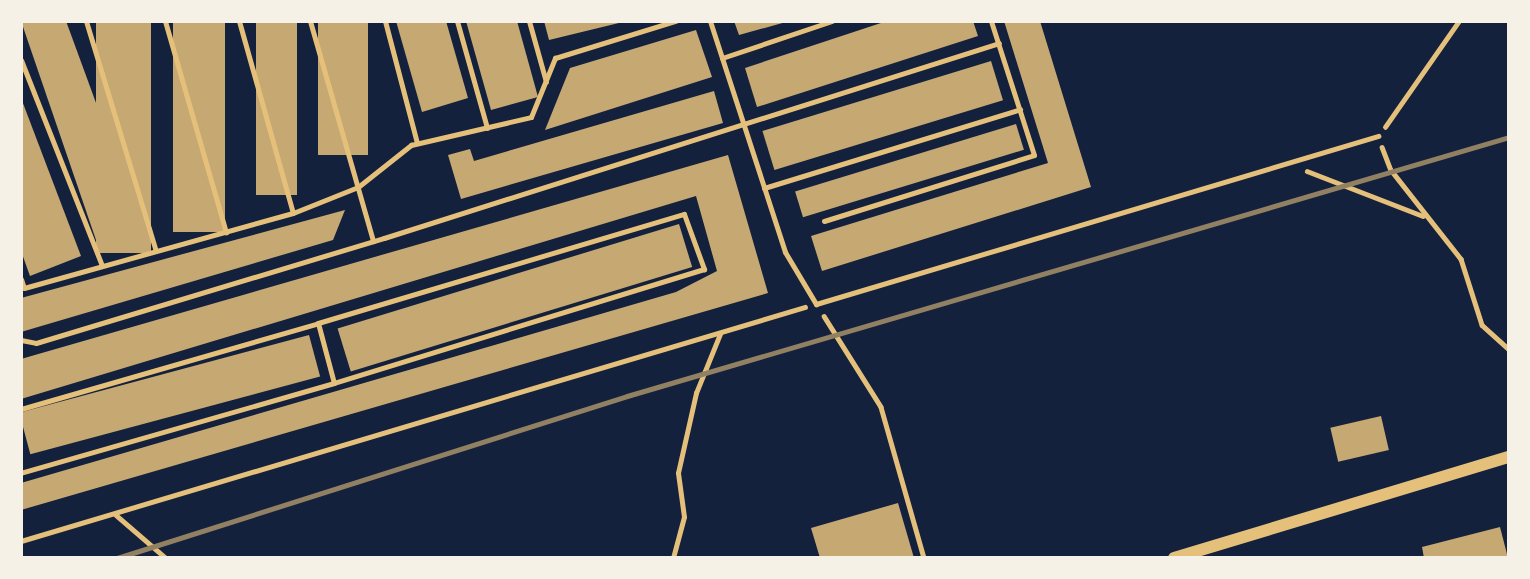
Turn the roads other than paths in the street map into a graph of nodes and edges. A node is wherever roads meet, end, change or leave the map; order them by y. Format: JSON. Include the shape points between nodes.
{"nodes":[{"id":1,"x":86,"y":21,"type":"edge"},
{"id":2,"x":165,"y":21,"type":"edge"},
{"id":3,"x":239,"y":21,"type":"edge"},
{"id":4,"x":310,"y":21,"type":"edge"},
{"id":5,"x":385,"y":21,"type":"edge"},
{"id":6,"x":457,"y":21,"type":"edge"},
{"id":7,"x":529,"y":21,"type":"edge"},
{"id":8,"x":675,"y":21,"type":"edge"},
{"id":9,"x":710,"y":21,"type":"edge"},
{"id":10,"x":832,"y":21,"type":"edge"},
{"id":11,"x":991,"y":21,"type":"edge"},
{"id":12,"x":999,"y":43,"type":"junction"},
{"id":13,"x":722,"y":58,"type":"junction"},
{"id":14,"x":21,"y":60,"type":"edge"},
{"id":15,"x":546,"y":82,"type":"junction"},
{"id":16,"x":1020,"y":109,"type":"junction"},
{"id":17,"x":744,"y":127,"type":"junction"},
{"id":18,"x":486,"y":128,"type":"junction"},
{"id":19,"x":1378,"y":136,"type":"road end"},
{"id":20,"x":417,"y":144,"type":"junction"},
{"id":21,"x":358,"y":187,"type":"junction"},
{"id":22,"x":764,"y":188,"type":"junction"},
{"id":23,"x":293,"y":213,"type":"junction"},
{"id":24,"x":824,"y":221,"type":"dead end"},
{"id":25,"x":226,"y":232,"type":"junction"},
{"id":26,"x":373,"y":241,"type":"junction"},
{"id":27,"x":156,"y":251,"type":"junction"},
{"id":28,"x":102,"y":266,"type":"junction"},
{"id":29,"x":21,"y":279,"type":"edge"},
{"id":30,"x":317,"y":323,"type":"junction"},
{"id":31,"x":21,"y":340,"type":"edge"},
{"id":32,"x":334,"y":383,"type":"junction"},
{"id":33,"x":21,"y":409,"type":"edge"},
{"id":34,"x":1509,"y":457,"type":"edge"},
{"id":35,"x":21,"y":473,"type":"edge"},
{"id":36,"x":1174,"y":558,"type":"edge"}],
"edges":[{"from":1,"to":27,"type":"lane"},
{"from":2,"to":25,"type":"lane"},
{"from":3,"to":23,"type":"lane"},
{"from":4,"to":21,"type":"lane"},
{"from":5,"to":20,"type":"lane"},
{"from":6,"to":18,"type":"lane"},
{"from":7,"to":15,"type":"lane"},
{"from":8,"to":15,"type":"lane","via":[[555,58]]},
{"from":9,"to":13,"type":"lane"},
{"from":10,"to":13,"type":"lane"},
{"from":11,"to":12,"type":"lane"},
{"from":12,"to":16,"type":"lane"},
{"from":12,"to":17,"type":"lane"},
{"from":13,"to":17,"type":"lane"},
{"from":14,"to":28,"type":"lane"},
{"from":15,"to":18,"type":"lane","via":[[531,117]]},
{"from":16,"to":22,"type":"lane"},
{"from":16,"to":24,"type":"lane","via":[[1034,155]]},
{"from":17,"to":22,"type":"lane"},
{"from":17,"to":26,"type":"lane"},
{"from":18,"to":20,"type":"lane"},
{"from":19,"to":22,"type":"lane","via":[[816,304],[785,253]]},
{"from":20,"to":21,"type":"lane"},
{"from":21,"to":23,"type":"lane"},
{"from":21,"to":26,"type":"lane"},
{"from":23,"to":25,"type":"lane"},
{"from":25,"to":27,"type":"lane"},
{"from":26,"to":31,"type":"lane","via":[[36,343]]},
{"from":27,"to":28,"type":"lane"},
{"from":28,"to":29,"type":"lane","via":[[24,288]]},
{"from":30,"to":32,"type":"lane"},
{"from":30,"to":32,"type":"lane","via":[[684,214],[705,269]]},
{"from":30,"to":33,"type":"lane"},
{"from":32,"to":35,"type":"lane"},
{"from":34,"to":36,"type":"street"}]}
